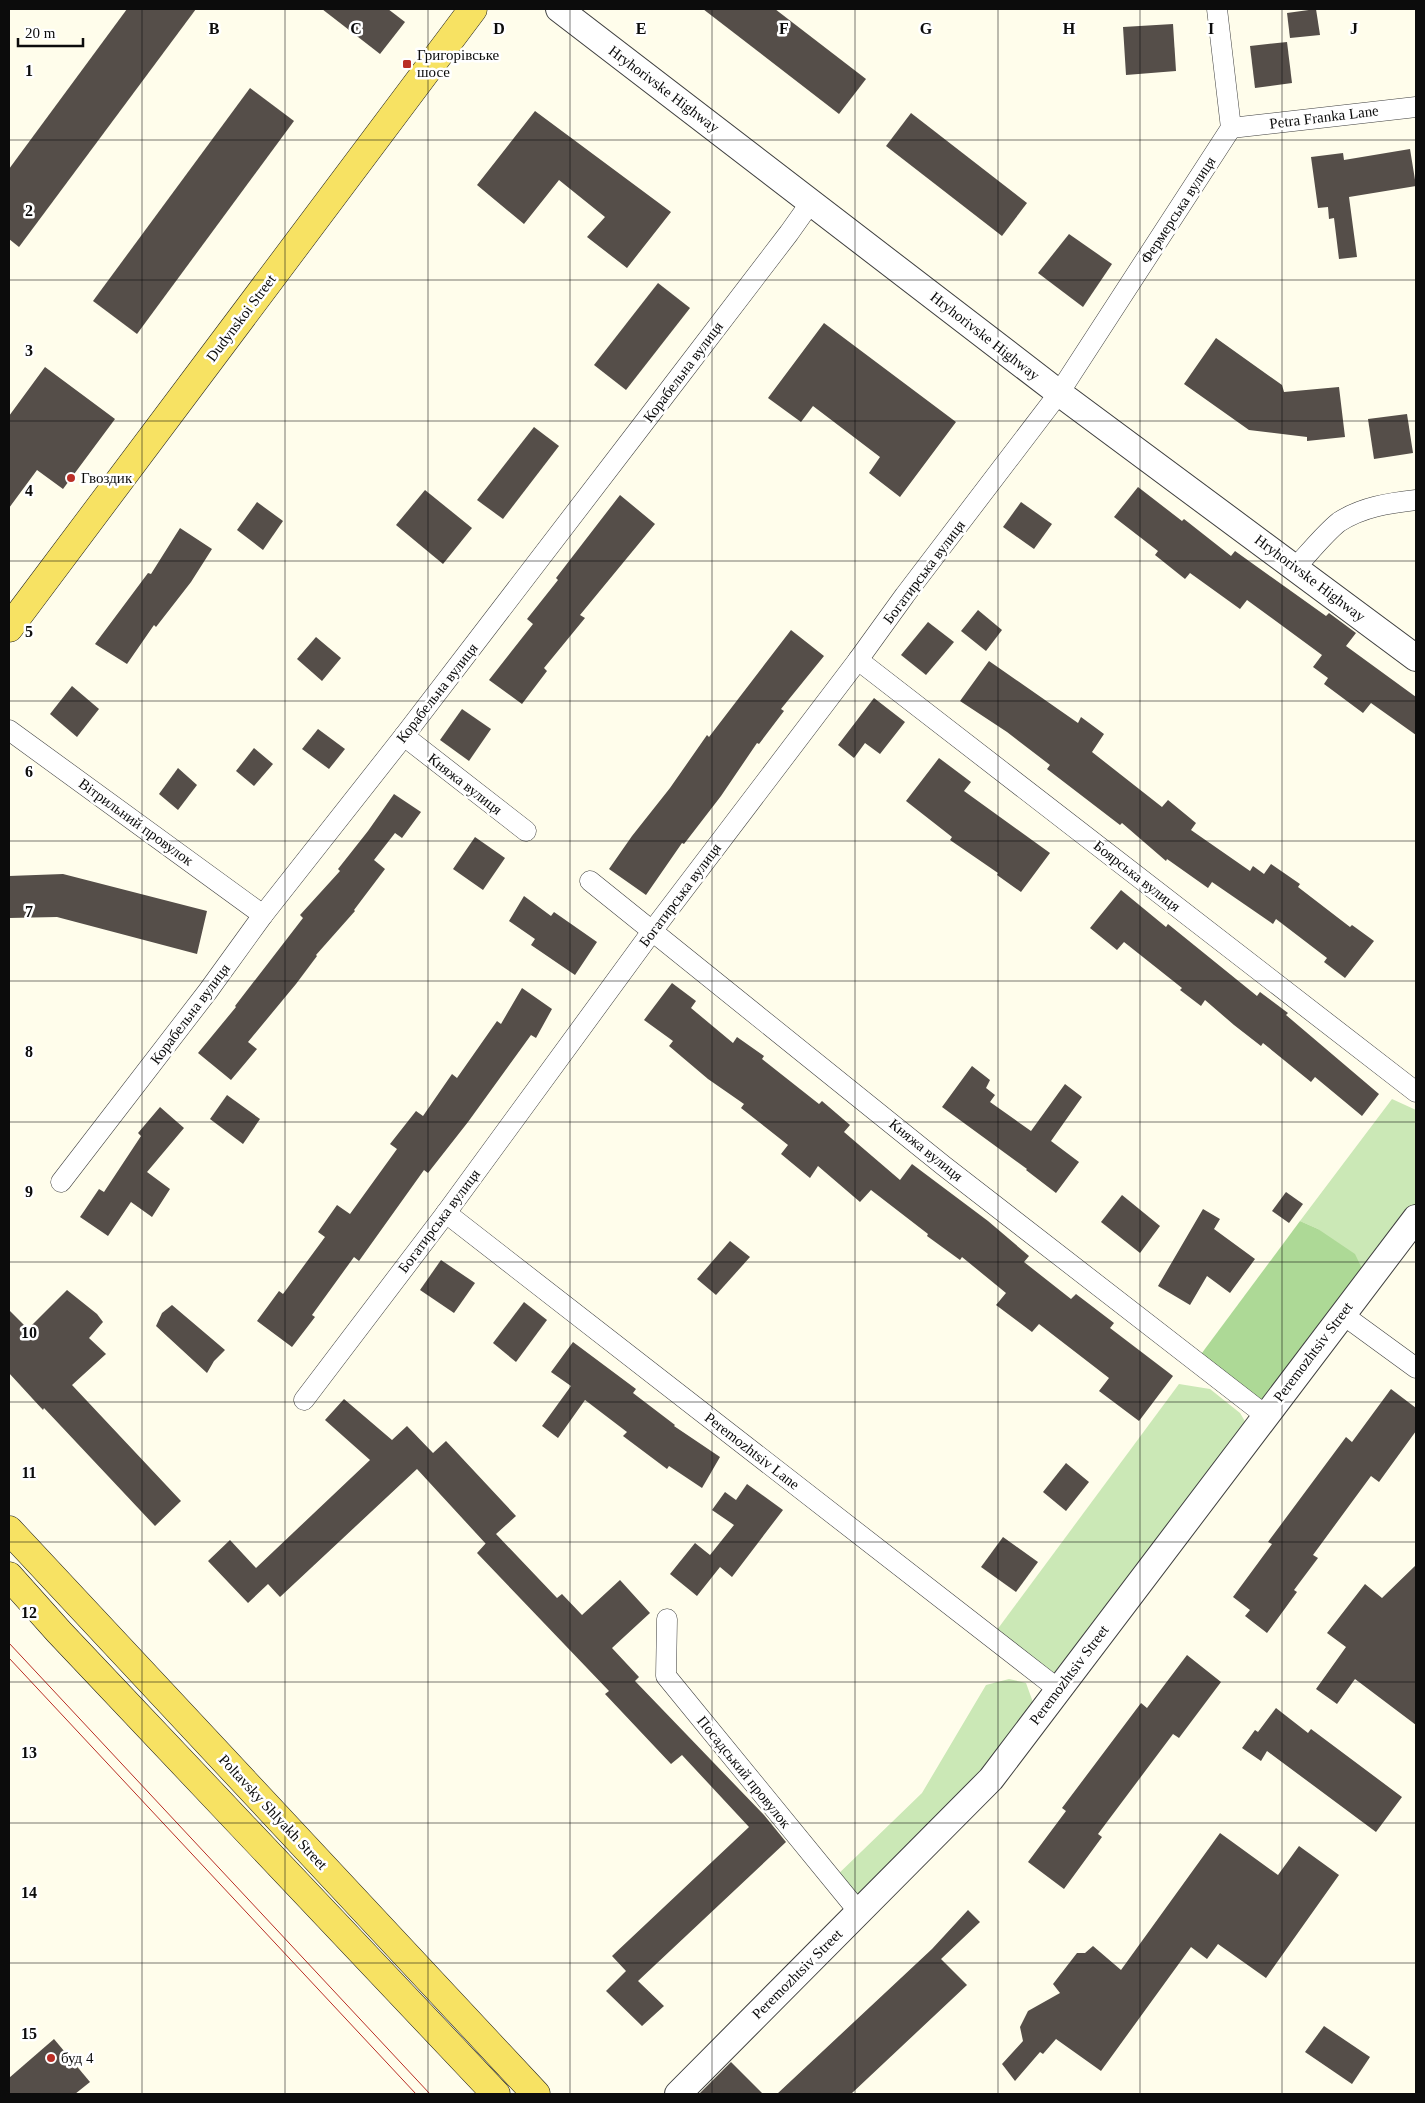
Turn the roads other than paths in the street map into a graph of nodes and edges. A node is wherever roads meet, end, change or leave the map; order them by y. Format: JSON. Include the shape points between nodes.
{"nodes":[{"id":1,"x":473,"y":9,"type":"edge"},
{"id":2,"x":559,"y":9,"type":"edge"},
{"id":3,"x":1217,"y":9,"type":"edge"},
{"id":4,"x":1416,"y":107,"type":"edge"},
{"id":5,"x":1231,"y":128,"type":"junction"},
{"id":6,"x":811,"y":202,"type":"junction"},
{"id":7,"x":1060,"y":393,"type":"junction"},
{"id":8,"x":1416,"y":500,"type":"edge"},
{"id":9,"x":1296,"y":567,"type":"junction"},
{"id":10,"x":9,"y":628,"type":"edge"},
{"id":11,"x":1416,"y":658,"type":"edge"},
{"id":12,"x":858,"y":660,"type":"junction"},
{"id":13,"x":9,"y":730,"type":"edge"},
{"id":14,"x":404,"y":736,"type":"junction"},
{"id":15,"x":526,"y":831,"type":"dead end"},
{"id":16,"x":590,"y":881,"type":"dead end"},
{"id":17,"x":263,"y":915,"type":"junction"},
{"id":18,"x":653,"y":930,"type":"junction"},
{"id":19,"x":1416,"y":1092,"type":"edge"},
{"id":20,"x":61,"y":1182,"type":"dead end"},
{"id":21,"x":446,"y":1213,"type":"junction"},
{"id":22,"x":1416,"y":1218,"type":"edge"},
{"id":23,"x":1342,"y":1314,"type":"junction"},
{"id":24,"x":1416,"y":1368,"type":"edge"},
{"id":25,"x":304,"y":1400,"type":"dead end"},
{"id":26,"x":1265,"y":1415,"type":"junction"},
{"id":27,"x":9,"y":1530,"type":"edge"},
{"id":28,"x":9,"y":1576,"type":"edge"},
{"id":29,"x":667,"y":1619,"type":"dead end"},
{"id":30,"x":1058,"y":1689,"type":"junction"},
{"id":31,"x":858,"y":1912,"type":"junction"},
{"id":32,"x":496,"y":2094,"type":"edge"},
{"id":33,"x":536,"y":2094,"type":"edge"},
{"id":34,"x":678,"y":2094,"type":"edge"}],
"edges":[{"from":1,"to":10,"type":"main road","name":"Dudynskoi Street"},
{"from":2,"to":6,"type":"street","name":"Hryhorivske Highway"},
{"from":3,"to":5,"type":"street"},
{"from":4,"to":5,"type":"street","name":"Petra Franka Lane"},
{"from":5,"to":7,"type":"street","name":"Фермерська вулиця"},
{"from":6,"to":7,"type":"street","name":"Hryhorivske Highway"},
{"from":6,"to":14,"type":"street","name":"Корабельна вулиця"},
{"from":7,"to":9,"type":"street","name":"Hryhorivske Highway"},
{"from":7,"to":12,"type":"street","name":"Богатирська вулиця"},
{"from":8,"to":9,"type":"street","via":[[1364,510],[1338,523]]},
{"from":9,"to":11,"type":"street","name":"Hryhorivske Highway"},
{"from":12,"to":18,"type":"street","name":"Богатирська вулиця"},
{"from":12,"to":19,"type":"street","name":"Боярська вулиця"},
{"from":13,"to":17,"type":"street","name":"Вітрильний провулок"},
{"from":14,"to":15,"type":"street","name":"Княжа вулиця"},
{"from":14,"to":17,"type":"street","name":"Корабельна вулиця"},
{"from":16,"to":18,"type":"street","name":"Княжа вулиця"},
{"from":17,"to":20,"type":"street","name":"Корабельна вулиця","via":[[208,992]]},
{"from":18,"to":21,"type":"street","name":"Богатирська вулиця"},
{"from":18,"to":26,"type":"street","name":"Княжа вулиця","via":[[944,1166]]},
{"from":21,"to":25,"type":"street","name":"Богатирська вулиця"},
{"from":21,"to":30,"type":"street","name":"Peremozhtsiv Lane"},
{"from":22,"to":23,"type":"street","name":"Peremozhtsiv Street"},
{"from":23,"to":24,"type":"street"},
{"from":23,"to":26,"type":"street","name":"Peremozhtsiv Street"},
{"from":26,"to":30,"type":"street","name":"Peremozhtsiv Street"},
{"from":27,"to":33,"type":"main road","name":"Poltavsky Shlyakh Street"},
{"from":28,"to":32,"type":"main road","name":"Poltavsky Shlyakh Street"},
{"from":29,"to":31,"type":"street","name":"Посадський провулок","via":[[666,1676]]},
{"from":30,"to":31,"type":"street","name":"Peremozhtsiv Street","via":[[991,1779]]},
{"from":31,"to":34,"type":"street","name":"Peremozhtsiv Street"}]}
